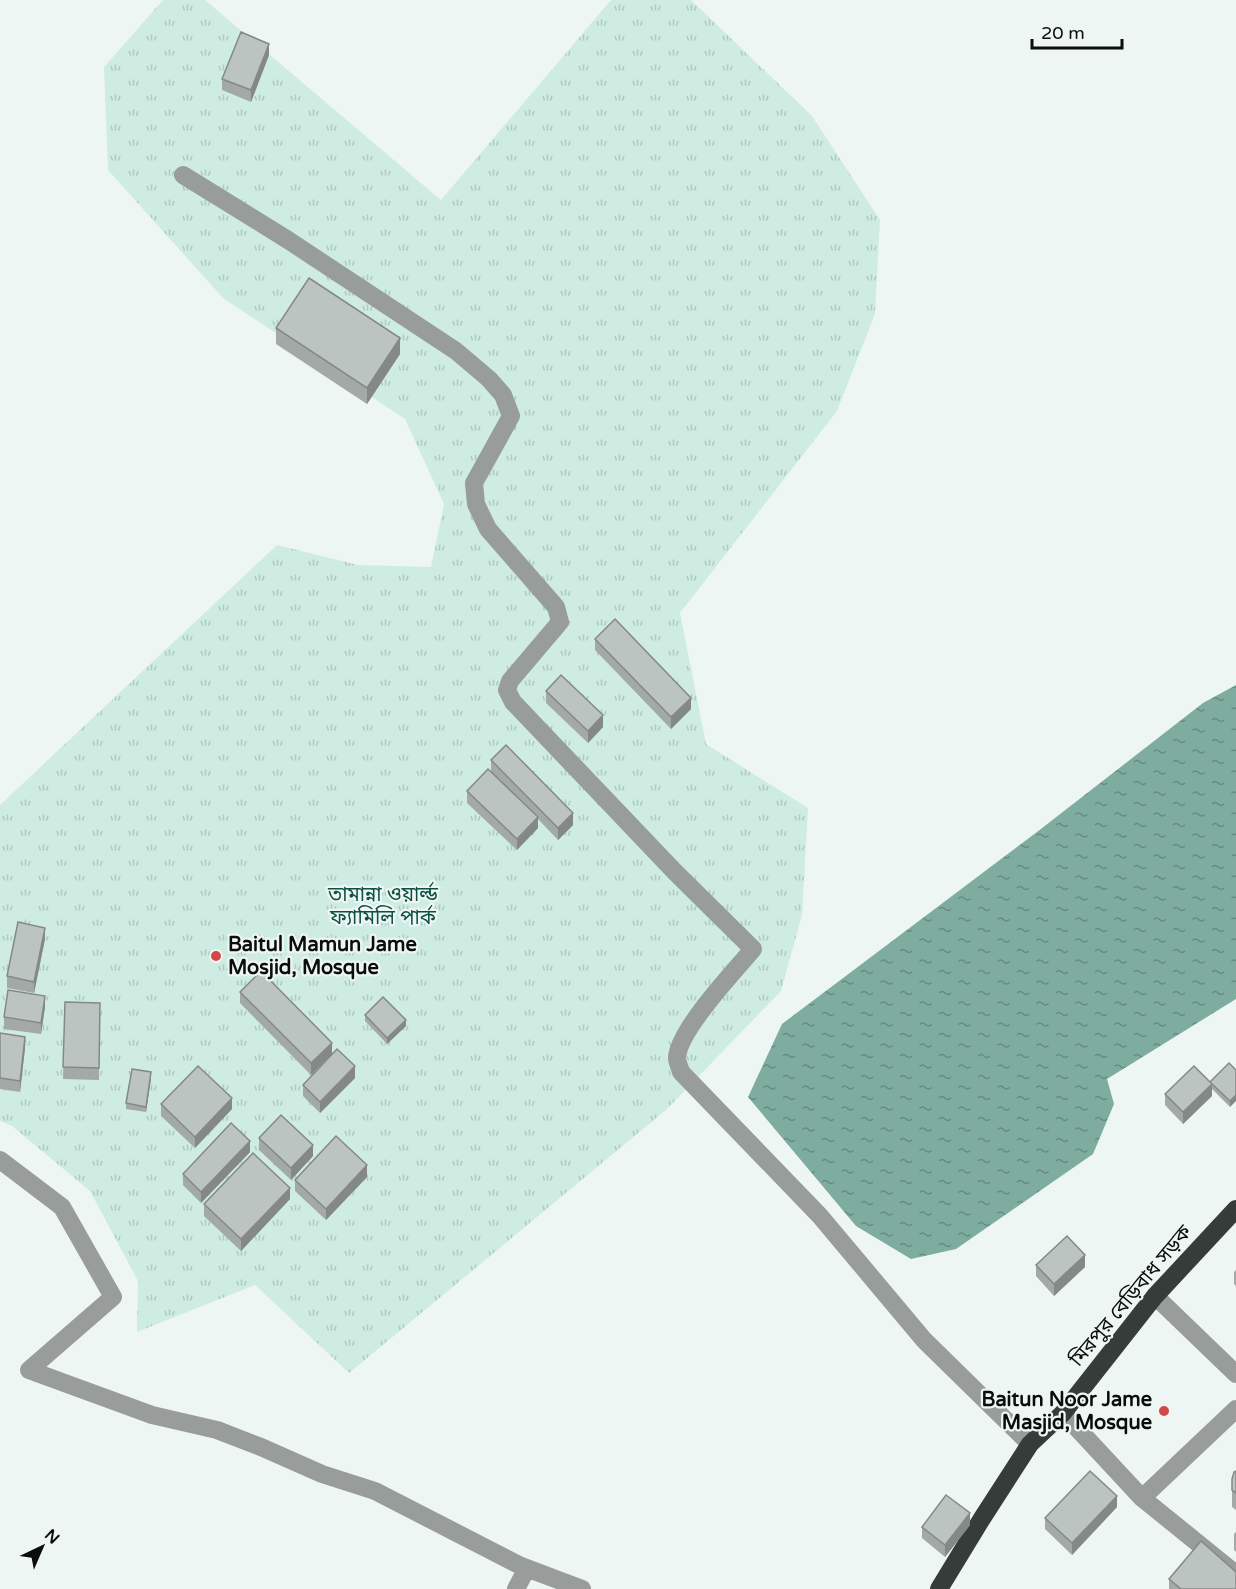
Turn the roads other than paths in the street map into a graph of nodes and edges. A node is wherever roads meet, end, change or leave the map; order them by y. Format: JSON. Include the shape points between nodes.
{"nodes":[{"id":1,"x":183,"y":176,"type":"dead end"},
{"id":2,"x":0,"y":1160,"type":"edge"},
{"id":3,"x":1236,"y":1209,"type":"edge"},
{"id":4,"x":1155,"y":1296,"type":"junction"},
{"id":5,"x":1236,"y":1374,"type":"edge"},
{"id":6,"x":1236,"y":1409,"type":"edge"},
{"id":7,"x":1063,"y":1413,"type":"junction"},
{"id":8,"x":1030,"y":1444,"type":"junction"},
{"id":9,"x":1142,"y":1498,"type":"junction"},
{"id":10,"x":527,"y":1568,"type":"junction"},
{"id":11,"x":1236,"y":1574,"type":"edge"},
{"id":12,"x":516,"y":1589,"type":"edge"},
{"id":13,"x":582,"y":1589,"type":"edge"},
{"id":14,"x":939,"y":1589,"type":"edge"}],
"edges":[{"from":1,"to":8,"type":"street","via":[[456,351],[503,395],[511,416],[474,483],[476,504],[488,529],[556,607],[560,622],[510,681],[507,690],[513,702],[753,949],[701,1011],[682,1042],[677,1058],[681,1072],[820,1216],[924,1340]]},
{"from":2,"to":10,"type":"street","via":[[62,1207],[113,1298],[29,1370],[152,1415],[217,1430],[322,1474],[375,1491]]},
{"from":3,"to":4,"type":"highway","name":"মিরপুর বেড়িবাধ সড়ক"},
{"from":4,"to":5,"type":"street"},
{"from":4,"to":7,"type":"highway","name":"মিরপুর বেড়িবাধ সড়ক"},
{"from":6,"to":9,"type":"street"},
{"from":7,"to":8,"type":"highway","name":"মিরপুর বেড়িবাধ সড়ক"},
{"from":7,"to":9,"type":"street"},
{"from":8,"to":14,"type":"highway","name":"মিরপুর বেড়িবাধ সড়ক"},
{"from":9,"to":11,"type":"street"},
{"from":10,"to":12,"type":"street"},
{"from":10,"to":13,"type":"street"}]}
